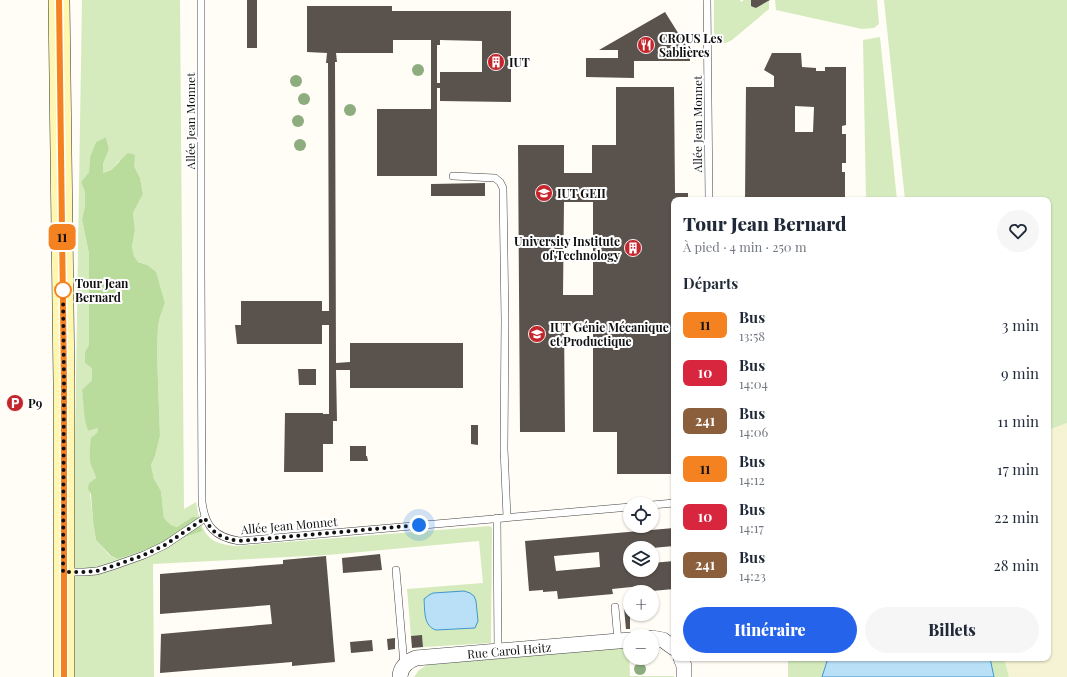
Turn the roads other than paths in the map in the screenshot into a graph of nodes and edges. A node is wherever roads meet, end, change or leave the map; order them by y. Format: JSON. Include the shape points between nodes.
{"nodes":[{"id":1,"x":59,"y":0,"type":"edge"},
{"id":2,"x":201,"y":0,"type":"edge"},
{"id":3,"x":707,"y":0,"type":"edge"},
{"id":4,"x":453,"y":176,"type":"dead end"},
{"id":5,"x":709,"y":197,"type":"edge"},
{"id":6,"x":671,"y":503,"type":"edge"},
{"id":7,"x":659,"y":504,"type":"edge"},
{"id":8,"x":623,"y":508,"type":"edge"},
{"id":9,"x":507,"y":517,"type":"junction"},
{"id":10,"x":205,"y":518,"type":"junction"},
{"id":11,"x":497,"y":518,"type":"junction"},
{"id":12,"x":396,"y":570,"type":"dead end"},
{"id":13,"x":63,"y":572,"type":"junction"},
{"id":14,"x":615,"y":607,"type":"dead end"},
{"id":15,"x":623,"y":636,"type":"edge"},
{"id":16,"x":659,"y":639,"type":"edge"},
{"id":17,"x":623,"y":640,"type":"edge"},
{"id":18,"x":671,"y":645,"type":"edge"},
{"id":19,"x":498,"y":651,"type":"junction"},
{"id":20,"x":682,"y":661,"type":"edge"},
{"id":21,"x":402,"y":671,"type":"edge"},
{"id":22,"x":64,"y":677,"type":"edge"},
{"id":23,"x":684,"y":677,"type":"edge"}],
"edges":[{"from":1,"to":13,"type":"main road","via":[[64,381]]},
{"from":2,"to":10,"type":"lane","name":"Allée Jean Monnet","via":[[202,502]]},
{"from":3,"to":5,"type":"lane","name":"Allée Jean Monnet"},
{"from":4,"to":9,"type":"lane","via":[[495,178],[502,188]]},
{"from":6,"to":7,"type":"lane"},
{"from":8,"to":9,"type":"lane","name":"Allée Jean Monnet"},
{"from":9,"to":11,"type":"lane","name":"Allée Jean Monnet"},
{"from":10,"to":11,"type":"lane","name":"Allée Jean Monnet","via":[[212,530],[230,540],[239,541]]},
{"from":10,"to":13,"type":"lane","via":[[165,545],[144,555],[97,571]]},
{"from":11,"to":19,"type":"lane"},
{"from":12,"to":21,"type":"lane"},
{"from":13,"to":22,"type":"main road"},
{"from":14,"to":15,"type":"lane"},
{"from":16,"to":18,"type":"street"},
{"from":17,"to":19,"type":"street","name":"Rue Carol Heitz"},
{"from":19,"to":21,"type":"street","name":"Rue Carol Heitz","via":[[416,658],[409,661]]},
{"from":20,"to":23,"type":"street"}]}
